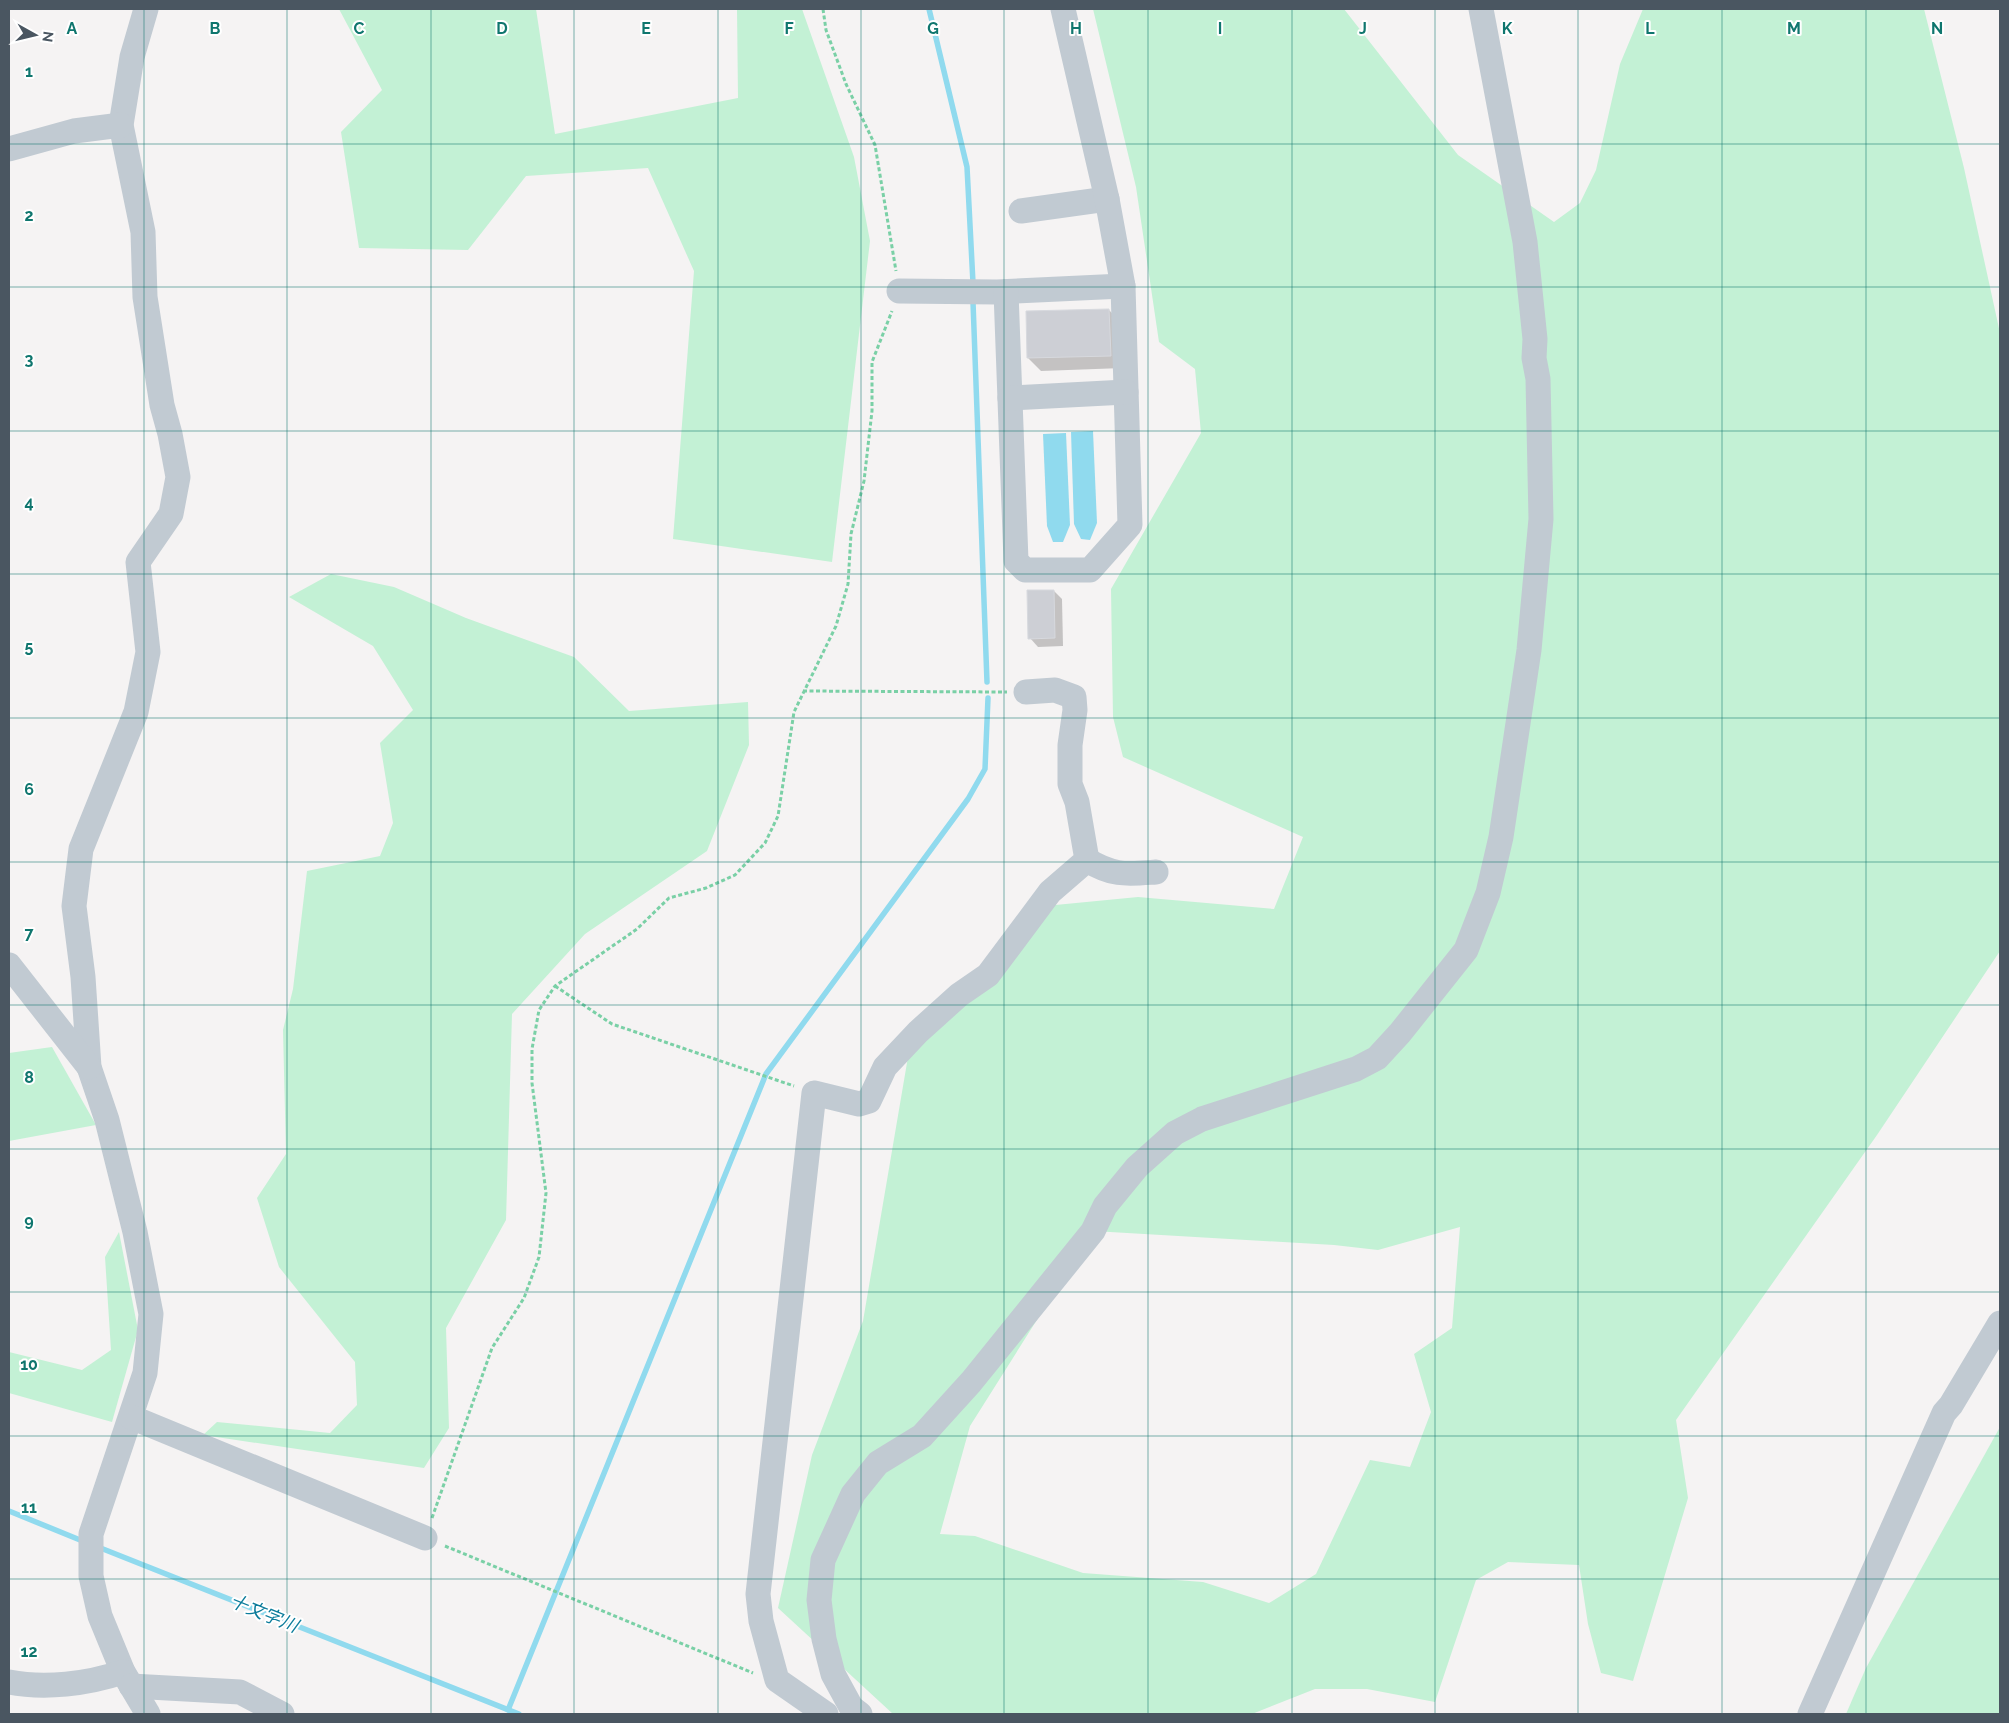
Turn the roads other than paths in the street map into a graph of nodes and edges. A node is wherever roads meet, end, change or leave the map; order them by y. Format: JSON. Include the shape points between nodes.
{"nodes":[{"id":1,"x":146,"y":9,"type":"edge"},
{"id":2,"x":1063,"y":9,"type":"edge"},
{"id":3,"x":1481,"y":9,"type":"edge"},
{"id":4,"x":121,"y":125,"type":"junction"},
{"id":5,"x":9,"y":148,"type":"edge"},
{"id":6,"x":1107,"y":199,"type":"junction"},
{"id":7,"x":1021,"y":211,"type":"dead end"},
{"id":8,"x":1123,"y":286,"type":"junction"},
{"id":9,"x":899,"y":290,"type":"road end"},
{"id":10,"x":1006,"y":292,"type":"junction"},
{"id":11,"x":1126,"y":392,"type":"junction"},
{"id":12,"x":1010,"y":398,"type":"junction"},
{"id":13,"x":1026,"y":692,"type":"road end"},
{"id":14,"x":1087,"y":860,"type":"junction"},
{"id":15,"x":1156,"y":872,"type":"dead end"},
{"id":16,"x":9,"y":965,"type":"edge"},
{"id":17,"x":89,"y":1067,"type":"junction"},
{"id":18,"x":2000,"y":1322,"type":"edge"},
{"id":19,"x":131,"y":1417,"type":"junction"},
{"id":20,"x":425,"y":1538,"type":"road end"},
{"id":21,"x":127,"y":1679,"type":"junction"},
{"id":22,"x":9,"y":1682,"type":"edge"},
{"id":23,"x":148,"y":1714,"type":"edge"},
{"id":24,"x":282,"y":1714,"type":"edge"},
{"id":25,"x":826,"y":1714,"type":"edge"},
{"id":26,"x":860,"y":1714,"type":"edge"},
{"id":27,"x":1810,"y":1714,"type":"edge"}],
"edges":[{"from":1,"to":4,"type":"street","via":[[132,57]]},
{"from":2,"to":6,"type":"street"},
{"from":3,"to":26,"type":"street","via":[[1525,242],[1538,379],[1541,519],[1528,660],[1501,837],[1488,893],[1466,950],[1377,1058],[1356,1068],[1202,1119],[1174,1132],[1137,1167],[1105,1206],[1093,1231],[965,1388],[922,1436],[878,1463],[853,1494],[823,1560],[819,1600],[833,1674],[851,1707]]},
{"from":4,"to":5,"type":"street","via":[[74,131]]},
{"from":4,"to":17,"type":"street","via":[[142,232],[145,297],[162,405],[178,477],[171,514],[138,562],[148,652],[136,712],[81,849],[74,906]]},
{"from":6,"to":7,"type":"street"},
{"from":6,"to":8,"type":"street"},
{"from":8,"to":10,"type":"street"},
{"from":8,"to":11,"type":"street"},
{"from":9,"to":10,"type":"street"},
{"from":10,"to":12,"type":"street"},
{"from":11,"to":12,"type":"street"},
{"from":11,"to":12,"type":"street","via":[[1130,525],[1090,570],[1025,570],[1016,561]]},
{"from":13,"to":14,"type":"street","via":[[1056,690],[1074,697],[1070,784],[1077,802]]},
{"from":14,"to":15,"type":"street","via":[[1105,871],[1125,874]]},
{"from":14,"to":25,"type":"street","via":[[1050,892],[988,975],[959,995],[885,1067],[869,1102],[859,1104],[814,1093],[758,1594],[761,1621],[777,1680]]},
{"from":16,"to":17,"type":"street"},
{"from":17,"to":19,"type":"street","via":[[107,1120],[135,1232],[151,1314],[145,1373]]},
{"from":18,"to":27,"type":"street","via":[[1944,1413]]},
{"from":19,"to":20,"type":"street"},
{"from":19,"to":21,"type":"street","via":[[91,1534],[91,1576],[100,1616]]},
{"from":21,"to":22,"type":"street","via":[[105,1678],[28,1686]]},
{"from":21,"to":23,"type":"street"},
{"from":21,"to":24,"type":"street","via":[[240,1692]]}]}
